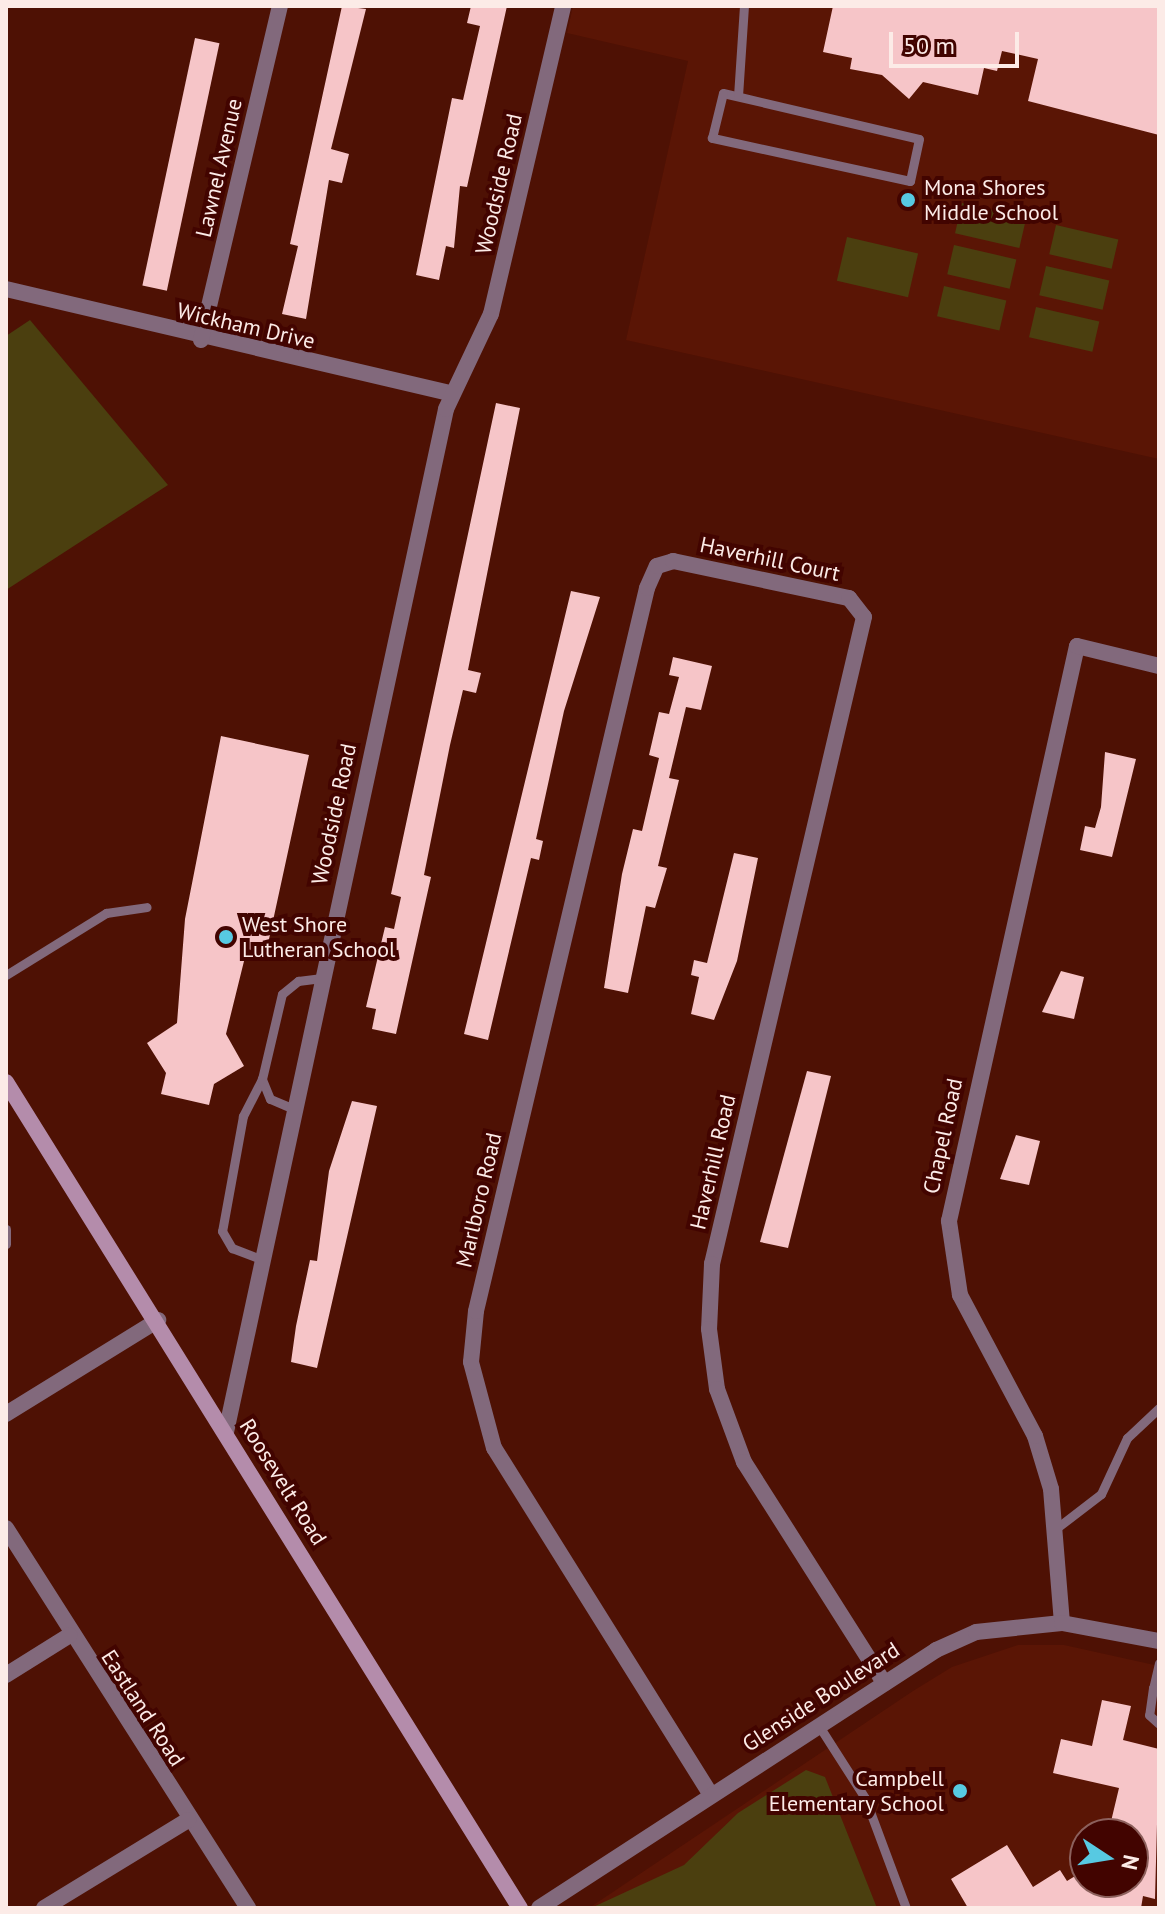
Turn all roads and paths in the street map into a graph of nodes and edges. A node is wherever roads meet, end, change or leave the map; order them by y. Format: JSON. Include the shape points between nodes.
{"nodes":[{"id":1,"x":280,"y":6,"type":"edge"},
{"id":2,"x":563,"y":6,"type":"edge"},
{"id":3,"x":744,"y":6,"type":"edge"},
{"id":4,"x":738,"y":96,"type":"junction"},
{"id":5,"x":6,"y":289,"type":"edge"},
{"id":6,"x":201,"y":340,"type":"junction"},
{"id":7,"x":450,"y":393,"type":"junction"},
{"id":8,"x":657,"y":566,"type":"joint"},
{"id":9,"x":864,"y":617,"type":"joint"},
{"id":10,"x":1159,"y":666,"type":"edge"},
{"id":11,"x":147,"y":907,"type":"dead end"},
{"id":12,"x":6,"y":975,"type":"edge"},
{"id":13,"x":322,"y":978,"type":"junction"},
{"id":14,"x":262,"y":1079,"type":"junction"},
{"id":15,"x":6,"y":1082,"type":"edge"},
{"id":16,"x":294,"y":1109,"type":"junction"},
{"id":17,"x":6,"y":1229,"type":"edge"},
{"id":18,"x":6,"y":1244,"type":"edge"},
{"id":19,"x":263,"y":1260,"type":"junction"},
{"id":20,"x":158,"y":1320,"type":"junction"},
{"id":21,"x":1159,"y":1408,"type":"edge"},
{"id":22,"x":6,"y":1414,"type":"edge"},
{"id":23,"x":226,"y":1432,"type":"junction"},
{"id":24,"x":1058,"y":1527,"type":"junction"},
{"id":25,"x":6,"y":1528,"type":"edge"},
{"id":26,"x":1062,"y":1623,"type":"junction"},
{"id":27,"x":70,"y":1635,"type":"junction"},
{"id":28,"x":1159,"y":1641,"type":"edge"},
{"id":29,"x":1159,"y":1663,"type":"edge"},
{"id":30,"x":6,"y":1675,"type":"edge"},
{"id":31,"x":884,"y":1683,"type":"junction"},
{"id":32,"x":1156,"y":1689,"type":"edge"},
{"id":33,"x":1159,"y":1724,"type":"edge"},
{"id":34,"x":819,"y":1726,"type":"junction"},
{"id":35,"x":711,"y":1795,"type":"junction"},
{"id":36,"x":188,"y":1820,"type":"junction"},
{"id":37,"x":44,"y":1908,"type":"edge"},
{"id":38,"x":248,"y":1908,"type":"edge"},
{"id":39,"x":520,"y":1908,"type":"edge"},
{"id":40,"x":539,"y":1908,"type":"edge"},
{"id":41,"x":906,"y":1908,"type":"edge"}],
"edges":[{"from":1,"to":6,"type":"street","name":"Lawnel Avenue"},
{"from":2,"to":7,"type":"street","name":"Woodside Road","via":[[491,314],[468,369]]},
{"from":3,"to":4,"type":"lane"},
{"from":4,"to":4,"type":"lane","via":[[723,93],[712,138],[910,181],[919,139]]},
{"from":5,"to":6,"type":"street","name":"Wickham Drive"},
{"from":6,"to":7,"type":"street","name":"Wickham Drive"},
{"from":7,"to":13,"type":"street","name":"Woodside Road"},
{"from":8,"to":9,"type":"street","name":"Haverhill Court","via":[[673,561],[849,598]]},
{"from":8,"to":35,"type":"street","name":"Marlboro Road","via":[[476,1311],[471,1362],[494,1448]]},
{"from":9,"to":31,"type":"street","name":"Haverhill Road","via":[[712,1264],[709,1329],[717,1389],[744,1462]]},
{"from":10,"to":24,"type":"street","name":"Chapel Road","via":[[1077,646],[949,1221],[960,1295],[1035,1436]]},
{"from":11,"to":12,"type":"lane","via":[[106,913]]},
{"from":13,"to":14,"type":"lane","via":[[298,981],[282,994]]},
{"from":13,"to":16,"type":"street","name":"Woodside Road"},
{"from":14,"to":16,"type":"lane","via":[[270,1099]]},
{"from":14,"to":19,"type":"lane","via":[[243,1116],[222,1231],[232,1248]]},
{"from":15,"to":20,"type":"street","name":"Roosevelt Road"},
{"from":16,"to":19,"type":"street","name":"Woodside Road"},
{"from":17,"to":18,"type":"lane"},
{"from":19,"to":23,"type":"street","name":"Woodside Road"},
{"from":20,"to":22,"type":"street"},
{"from":20,"to":23,"type":"street","name":"Roosevelt Road"},
{"from":21,"to":24,"type":"lane","via":[[1127,1438],[1101,1494]]},
{"from":23,"to":39,"type":"street","name":"Roosevelt Road"},
{"from":24,"to":26,"type":"street","name":"Chapel Road"},
{"from":25,"to":27,"type":"street","name":"Eastland Road"},
{"from":26,"to":28,"type":"street","name":"Glenside Boulevard"},
{"from":26,"to":31,"type":"street","name":"Glenside Boulevard","via":[[976,1632]]},
{"from":27,"to":30,"type":"street"},
{"from":27,"to":36,"type":"street","name":"Eastland Road"},
{"from":29,"to":32,"type":"lane"},
{"from":31,"to":34,"type":"street","name":"Glenside Boulevard"},
{"from":32,"to":33,"type":"lane","via":[[1149,1715]]},
{"from":34,"to":35,"type":"street","name":"Glenside Boulevard"},
{"from":34,"to":41,"type":"lane","via":[[865,1798]]},
{"from":35,"to":40,"type":"street","name":"Glenside Boulevard"},
{"from":36,"to":37,"type":"street"},
{"from":36,"to":38,"type":"street","name":"Eastland Road"}]}
